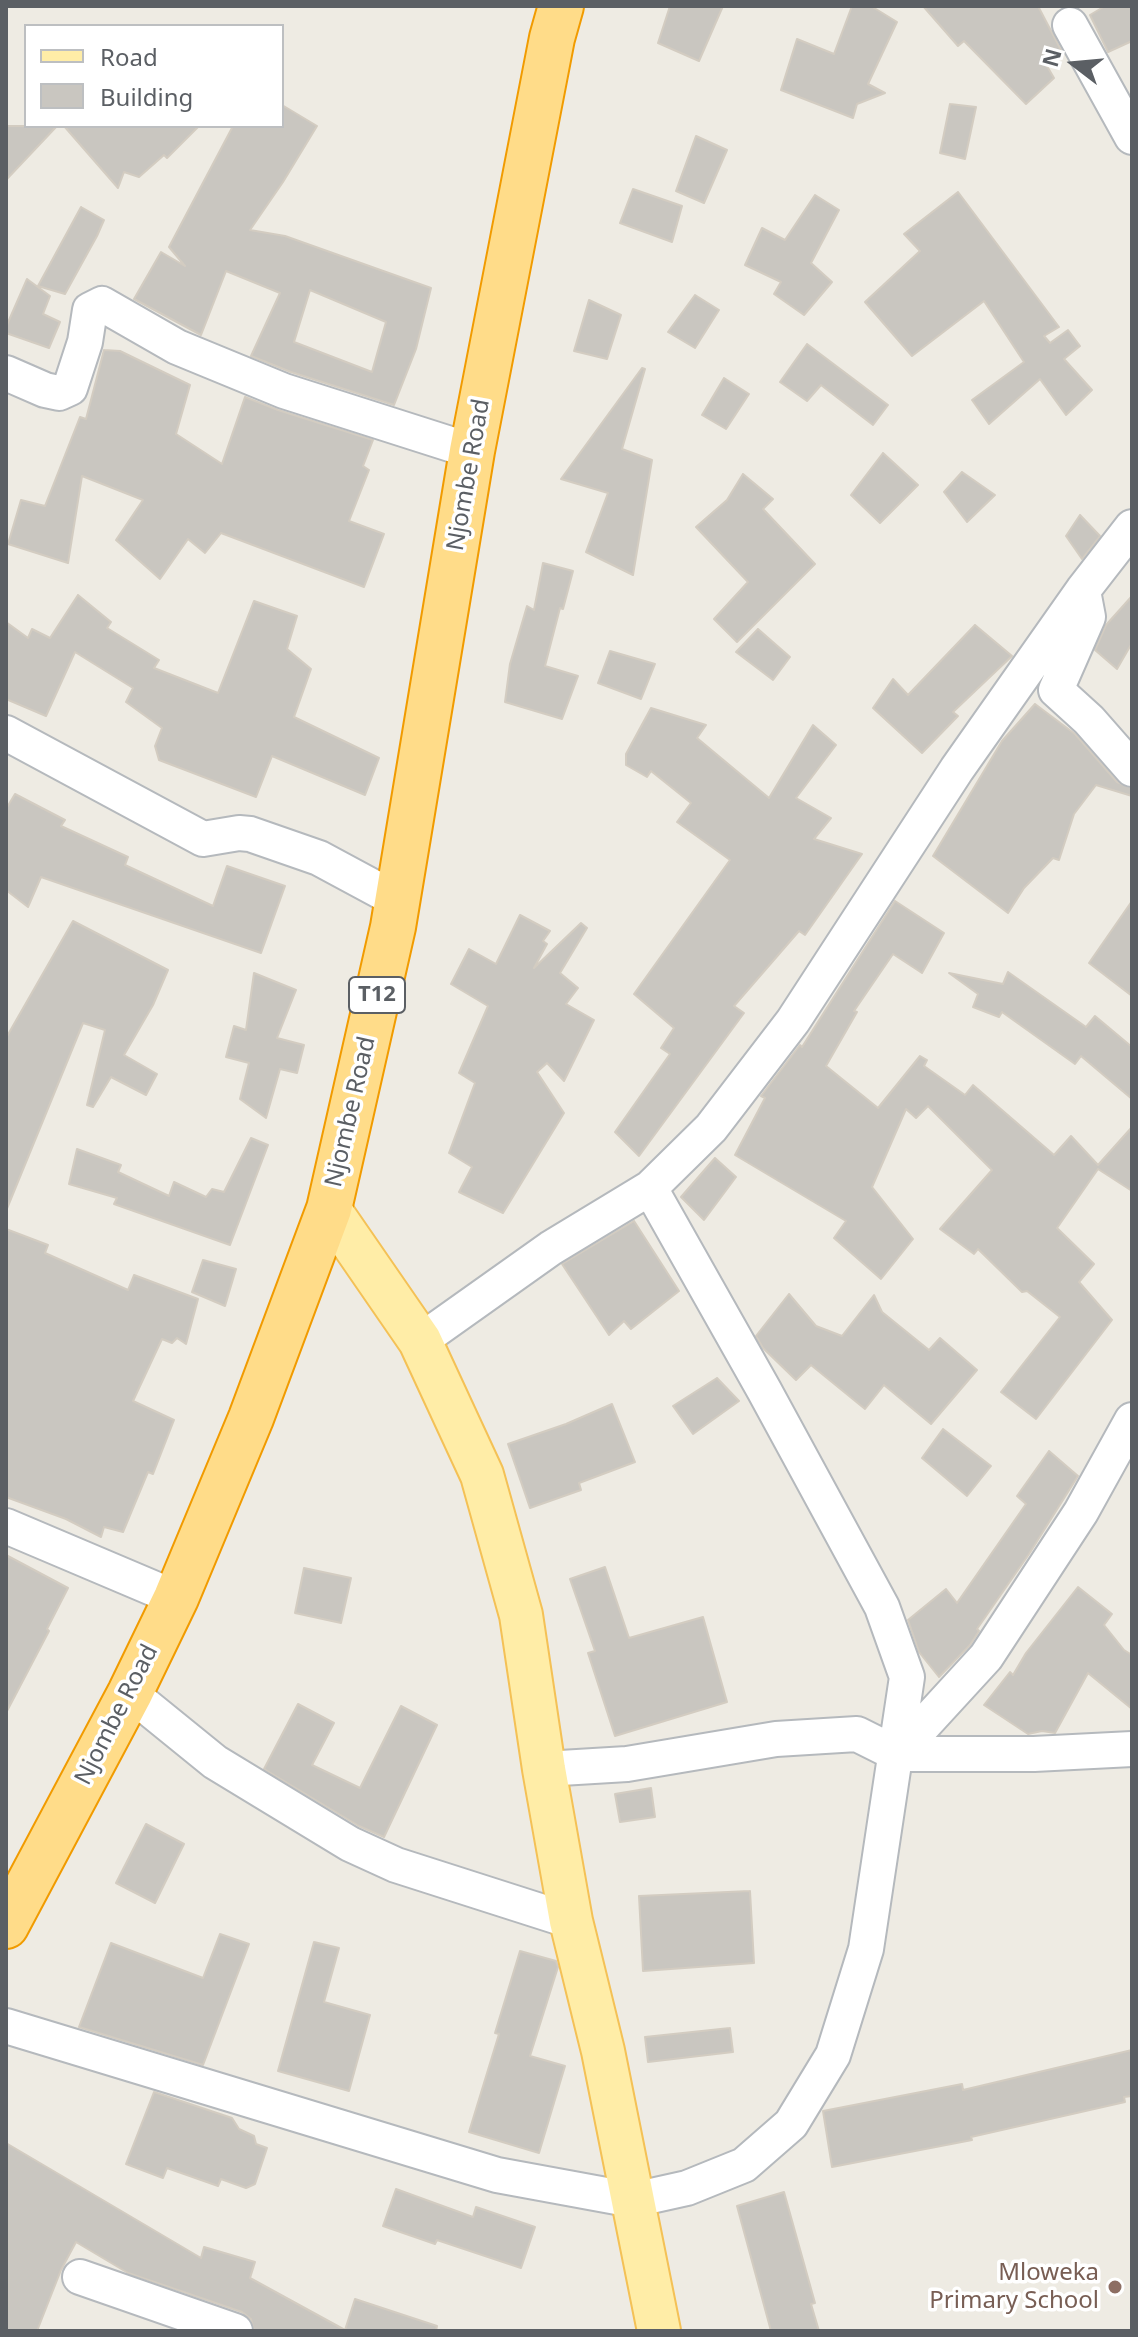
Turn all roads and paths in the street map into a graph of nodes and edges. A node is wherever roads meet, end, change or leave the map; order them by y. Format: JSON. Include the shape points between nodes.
{"nodes":[{"id":1,"x":561,"y":6,"type":"edge"},
{"id":2,"x":1070,"y":25,"type":"dead end"},
{"id":3,"x":1132,"y":137,"type":"edge"},
{"id":4,"x":6,"y":373,"type":"edge"},
{"id":5,"x":472,"y":451,"type":"junction"},
{"id":6,"x":1132,"y":527,"type":"edge"},
{"id":7,"x":1083,"y":590,"type":"junction"},
{"id":8,"x":6,"y":733,"type":"edge"},
{"id":9,"x":1132,"y":769,"type":"edge"},
{"id":10,"x":397,"y":900,"type":"junction"},
{"id":11,"x":650,"y":1188,"type":"junction"},
{"id":12,"x":329,"y":1209,"type":"junction"},
{"id":13,"x":420,"y":1341,"type":"junction"},
{"id":14,"x":1132,"y":1420,"type":"edge"},
{"id":15,"x":6,"y":1526,"type":"edge"},
{"id":16,"x":176,"y":1598,"type":"junction"},
{"id":17,"x":130,"y":1693,"type":"junction"},
{"id":18,"x":1132,"y":1749,"type":"edge"},
{"id":19,"x":897,"y":1754,"type":"junction"},
{"id":20,"x":544,"y":1769,"type":"junction"},
{"id":21,"x":571,"y":1921,"type":"junction"},
{"id":22,"x":6,"y":1926,"type":"edge"},
{"id":23,"x":6,"y":2026,"type":"edge"},
{"id":24,"x":633,"y":2200,"type":"junction"},
{"id":25,"x":80,"y":2277,"type":"dead end"},
{"id":26,"x":235,"y":2331,"type":"edge"},
{"id":27,"x":659,"y":2331,"type":"edge"}],
"edges":[{"from":1,"to":5,"type":"highway","name":"Njombe Road","number":"T12"},
{"from":2,"to":3,"type":"street"},
{"from":4,"to":5,"type":"street","via":[[45,390],[59,393],[70,388],[90,310],[102,304],[177,347],[284,391]]},
{"from":5,"to":10,"type":"highway","name":"Njombe Road","number":"T12"},
{"from":6,"to":7,"type":"street"},
{"from":7,"to":9,"type":"street","via":[[1088,617],[1056,690]]},
{"from":7,"to":11,"type":"street","via":[[957,769],[793,1021],[711,1128]]},
{"from":8,"to":10,"type":"street","via":[[203,839],[250,834],[319,858]]},
{"from":10,"to":12,"type":"highway","name":"Njombe Road","number":"T12"},
{"from":11,"to":13,"type":"street","via":[[551,1248]]},
{"from":11,"to":19,"type":"street","via":[[882,1607],[907,1677]]},
{"from":12,"to":13,"type":"main road"},
{"from":12,"to":16,"type":"highway","name":"Njombe Road","number":"T12"},
{"from":13,"to":20,"type":"main road","via":[[482,1475],[521,1615]]},
{"from":14,"to":19,"type":"street","via":[[1081,1512],[986,1657]]},
{"from":15,"to":16,"type":"street"},
{"from":16,"to":17,"type":"highway","name":"Njombe Road","number":"T12"},
{"from":17,"to":21,"type":"street","via":[[215,1762],[350,1844],[396,1865]]},
{"from":17,"to":22,"type":"highway","name":"Njombe Road","number":"T12"},
{"from":18,"to":19,"type":"street"},
{"from":19,"to":20,"type":"street","via":[[857,1734],[776,1739],[627,1764]]},
{"from":19,"to":24,"type":"street","via":[[866,1949],[833,2055],[791,2124],[744,2165],[687,2188]]},
{"from":20,"to":21,"type":"main road"},
{"from":21,"to":24,"type":"main road"},
{"from":23,"to":24,"type":"street","via":[[497,2175]]},
{"from":24,"to":27,"type":"main road"},
{"from":25,"to":26,"type":"street"}]}
